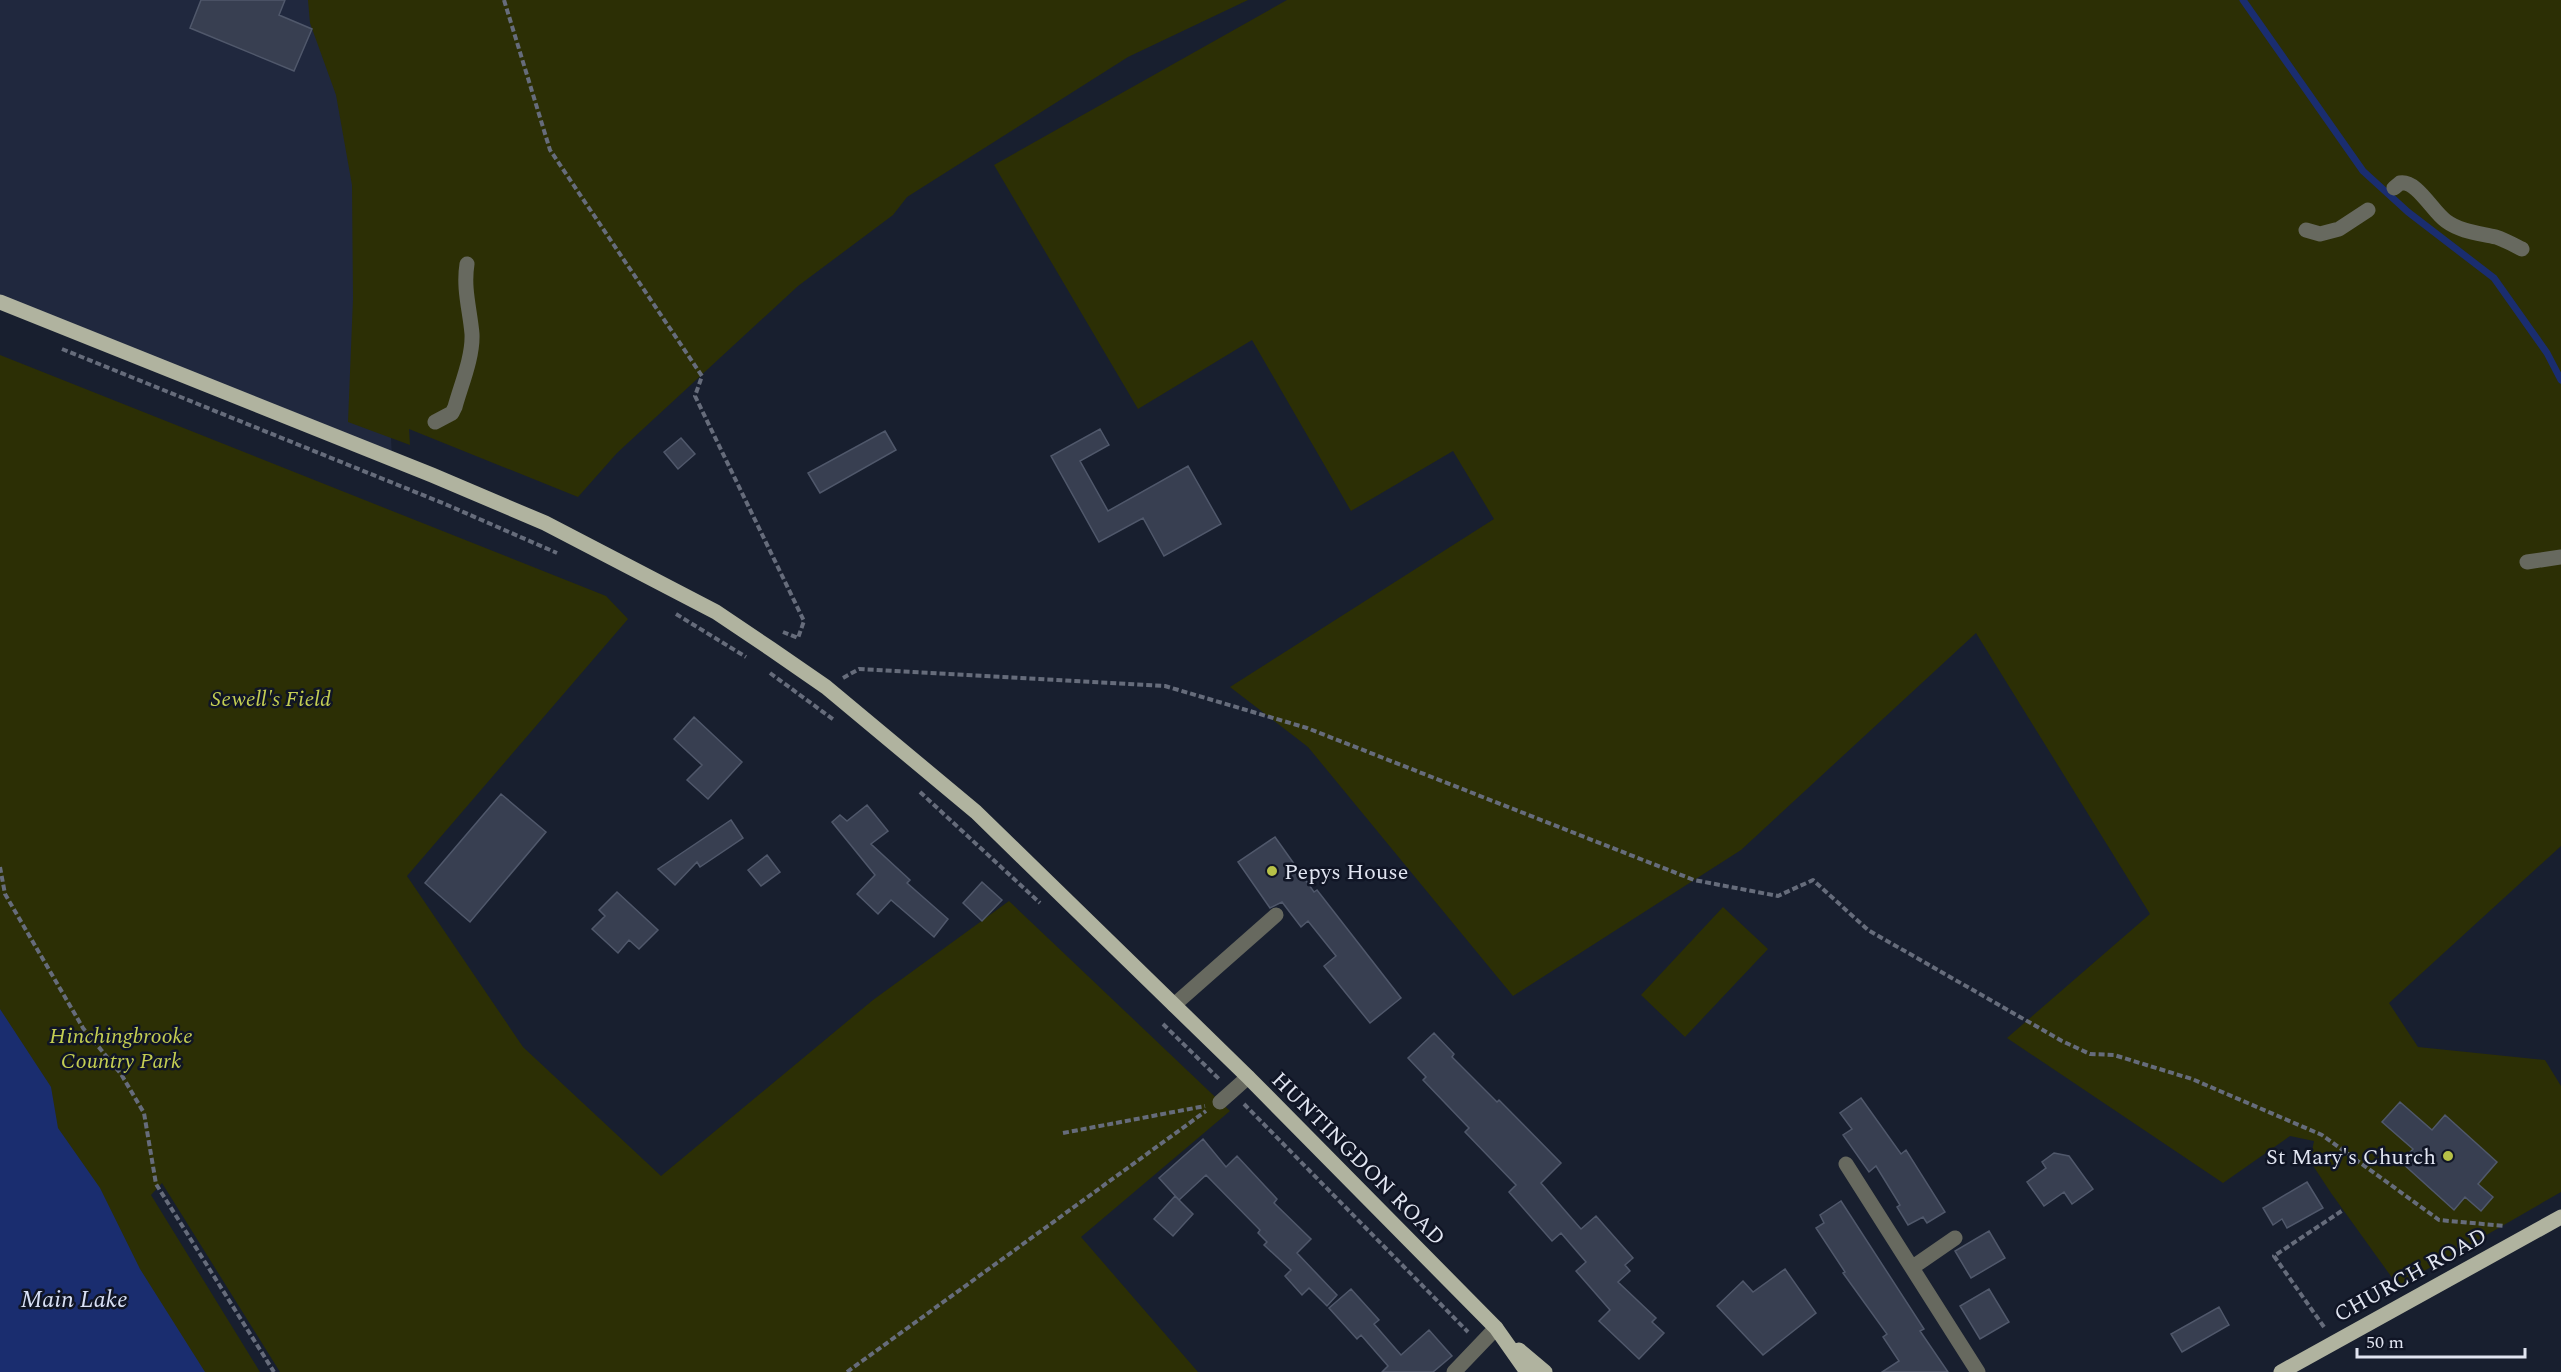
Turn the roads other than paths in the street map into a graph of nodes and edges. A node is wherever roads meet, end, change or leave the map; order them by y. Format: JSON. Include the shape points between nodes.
{"nodes":[{"id":1,"x":2394,"y":188,"type":"dead end"},
{"id":2,"x":2368,"y":210,"type":"dead end"},
{"id":3,"x":2306,"y":230,"type":"dead end"},
{"id":4,"x":2522,"y":249,"type":"dead end"},
{"id":5,"x":467,"y":264,"type":"dead end"},
{"id":6,"x":0,"y":302,"type":"edge"},
{"id":7,"x":435,"y":422,"type":"dead end"},
{"id":8,"x":2561,"y":557,"type":"edge"},
{"id":9,"x":2527,"y":562,"type":"dead end"},
{"id":10,"x":1276,"y":915,"type":"dead end"},
{"id":11,"x":1178,"y":1008,"type":"junction"},
{"id":12,"x":1248,"y":1077,"type":"junction"},
{"id":13,"x":1220,"y":1100,"type":"road end"},
{"id":14,"x":1846,"y":1164,"type":"dead end"},
{"id":15,"x":2561,"y":1217,"type":"edge"},
{"id":16,"x":1955,"y":1238,"type":"dead end"},
{"id":17,"x":1913,"y":1267,"type":"junction"},
{"id":18,"x":1499,"y":1332,"type":"junction"},
{"id":19,"x":1454,"y":1372,"type":"edge"},
{"id":20,"x":1527,"y":1372,"type":"edge"},
{"id":21,"x":1545,"y":1372,"type":"edge"},
{"id":22,"x":1978,"y":1372,"type":"edge"},
{"id":23,"x":2281,"y":1372,"type":"edge"}],
"edges":[{"from":1,"to":4,"type":"street","via":[[2405,182],[2410,184],[2447,222]]},
{"from":2,"to":3,"type":"street","via":[[2339,229],[2320,234]]},
{"from":5,"to":7,"type":"street","via":[[464,281],[472,337],[469,353],[455,407]]},
{"from":6,"to":11,"type":"main road","name":"HUNTINGDON ROAD","via":[[544,523],[716,612],[826,687],[976,812]]},
{"from":8,"to":9,"type":"street"},
{"from":10,"to":11,"type":"street"},
{"from":11,"to":12,"type":"main road","name":"HUNTINGDON ROAD"},
{"from":12,"to":13,"type":"street"},
{"from":12,"to":18,"type":"main road","name":"HUNTINGDON ROAD"},
{"from":14,"to":17,"type":"street"},
{"from":15,"to":23,"type":"main road","name":"CHURCH ROAD"},
{"from":16,"to":17,"type":"street"},
{"from":17,"to":22,"type":"street"},
{"from":18,"to":19,"type":"street"},
{"from":18,"to":20,"type":"main road"},
{"from":18,"to":21,"type":"main road"}]}
